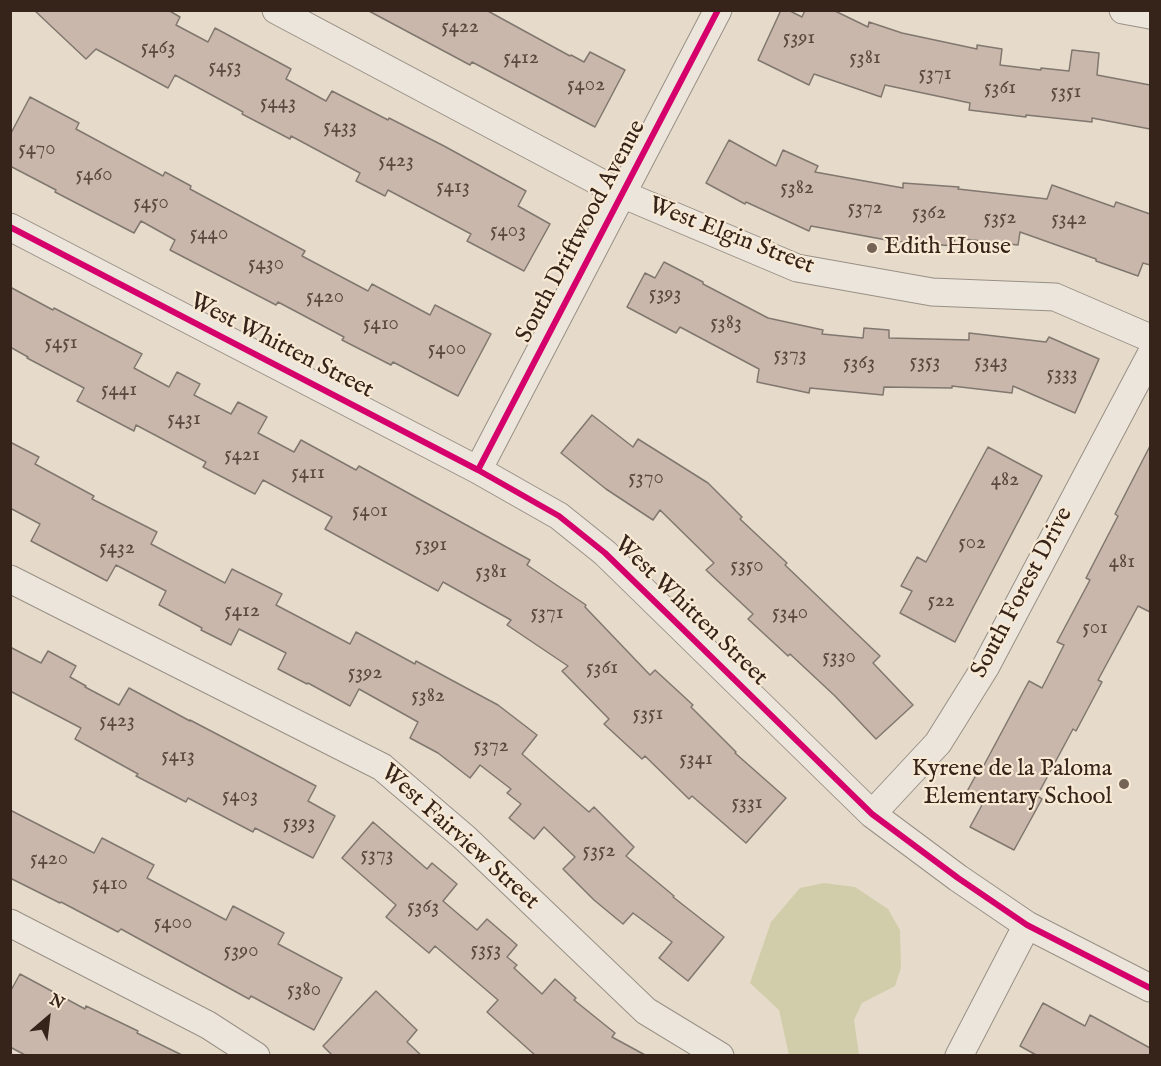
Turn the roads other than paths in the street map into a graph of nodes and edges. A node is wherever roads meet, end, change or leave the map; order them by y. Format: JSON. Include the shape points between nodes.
{"nodes":[{"id":1,"x":276,"y":10,"type":"edge"},
{"id":2,"x":718,"y":10,"type":"edge"},
{"id":3,"x":1123,"y":10,"type":"edge"},
{"id":4,"x":1150,"y":15,"type":"edge"},
{"id":5,"x":622,"y":194,"type":"junction"},
{"id":6,"x":10,"y":227,"type":"edge"},
{"id":7,"x":1150,"y":338,"type":"edge"},
{"id":8,"x":1150,"y":356,"type":"edge"},
{"id":9,"x":478,"y":470,"type":"junction"},
{"id":10,"x":10,"y":579,"type":"edge"},
{"id":11,"x":872,"y":813,"type":"junction"},
{"id":12,"x":10,"y":922,"type":"edge"},
{"id":13,"x":1027,"y":925,"type":"junction"},
{"id":14,"x":1150,"y":988,"type":"edge"},
{"id":15,"x":256,"y":1056,"type":"edge"},
{"id":16,"x":720,"y":1056,"type":"edge"},
{"id":17,"x":959,"y":1056,"type":"edge"}],
"edges":[{"from":1,"to":5,"type":"street","name":"West Elgin Street"},
{"from":2,"to":5,"type":"street","name":"South Driftwood Avenue"},
{"from":3,"to":4,"type":"street"},
{"from":5,"to":7,"type":"street","name":"West Elgin Street","via":[[797,268],[932,292],[1055,297]]},
{"from":5,"to":9,"type":"street","name":"South Driftwood Avenue"},
{"from":6,"to":9,"type":"street","name":"West Whitten Street"},
{"from":8,"to":11,"type":"street","name":"South Forest Drive","via":[[980,676],[938,743]]},
{"from":9,"to":11,"type":"street","name":"West Whitten Street","via":[[559,516],[605,553]]},
{"from":10,"to":16,"type":"street","name":"West Fairview Street","via":[[382,767],[465,838],[646,1011]]},
{"from":11,"to":13,"type":"street","name":"West Whitten Street"},
{"from":12,"to":15,"type":"street","via":[[208,1025]]},
{"from":13,"to":14,"type":"street","name":"West Whitten Street"},
{"from":13,"to":17,"type":"street"}]}
